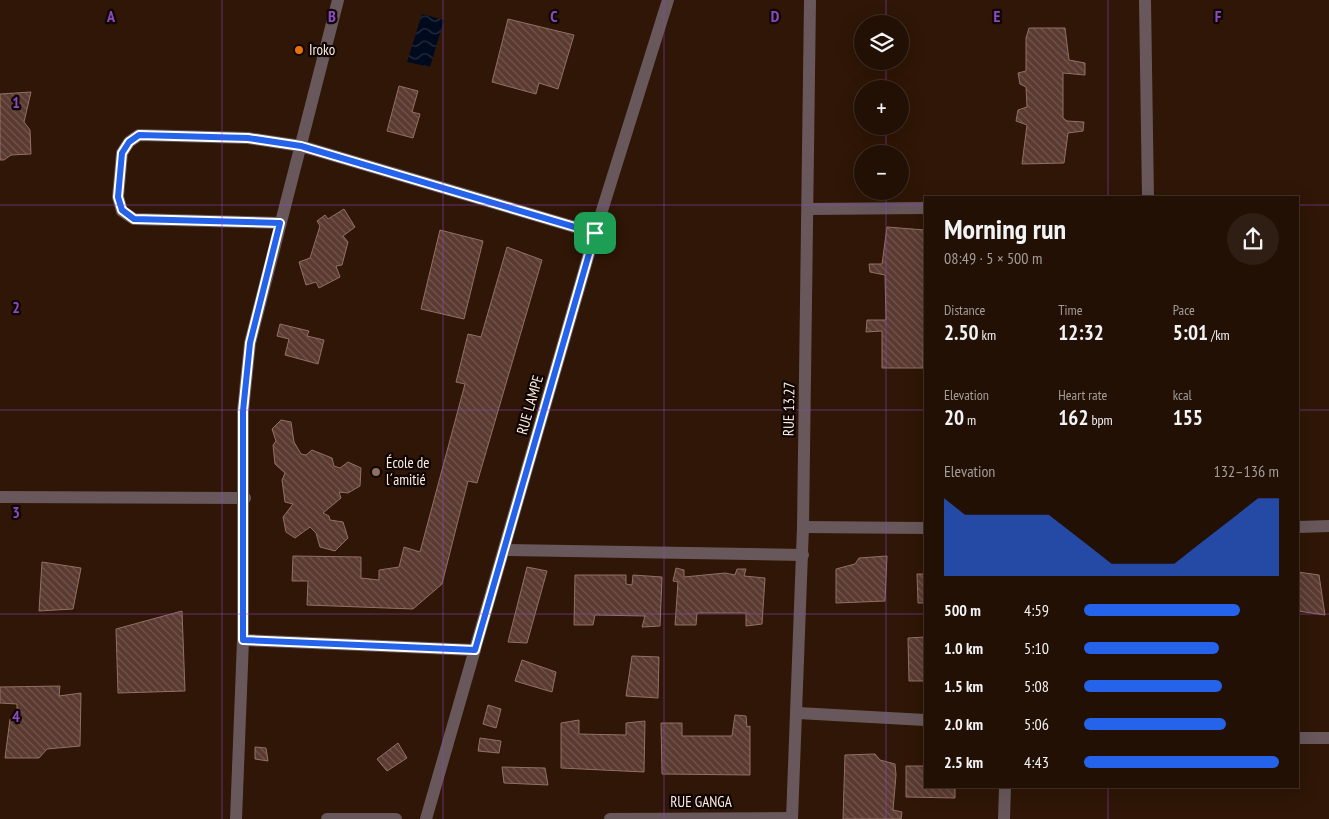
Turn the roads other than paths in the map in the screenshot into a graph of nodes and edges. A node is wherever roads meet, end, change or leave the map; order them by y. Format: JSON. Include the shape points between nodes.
{"nodes":[{"id":1,"x":338,"y":0,"type":"edge"},
{"id":2,"x":668,"y":0,"type":"edge"},
{"id":3,"x":810,"y":0,"type":"edge"},
{"id":4,"x":1145,"y":0,"type":"edge"},
{"id":5,"x":301,"y":146,"type":"junction"},
{"id":6,"x":1148,"y":196,"type":"edge"},
{"id":7,"x":924,"y":208,"type":"edge"},
{"id":8,"x":808,"y":209,"type":"junction"},
{"id":9,"x":280,"y":223,"type":"junction"},
{"id":10,"x":595,"y":233,"type":"junction"},
{"id":11,"x":0,"y":497,"type":"edge"},
{"id":12,"x":245,"y":498,"type":"junction"},
{"id":13,"x":1329,"y":526,"type":"edge"},
{"id":14,"x":804,"y":527,"type":"junction"},
{"id":15,"x":1299,"y":527,"type":"edge"},
{"id":16,"x":924,"y":528,"type":"edge"},
{"id":17,"x":506,"y":550,"type":"junction"},
{"id":18,"x":802,"y":555,"type":"junction"},
{"id":19,"x":243,"y":640,"type":"junction"},
{"id":20,"x":475,"y":650,"type":"junction"},
{"id":21,"x":798,"y":713,"type":"junction"},
{"id":22,"x":924,"y":720,"type":"edge"},
{"id":23,"x":1299,"y":738,"type":"edge"},
{"id":24,"x":1329,"y":738,"type":"edge"},
{"id":25,"x":1005,"y":788,"type":"edge"},
{"id":26,"x":792,"y":818,"type":"edge"},
{"id":27,"x":236,"y":819,"type":"edge"},
{"id":28,"x":327,"y":819,"type":"edge"},
{"id":29,"x":396,"y":819,"type":"edge"},
{"id":30,"x":426,"y":819,"type":"edge"},
{"id":31,"x":610,"y":819,"type":"edge"},
{"id":32,"x":1004,"y":819,"type":"edge"}],
"edges":[{"from":1,"to":5,"type":"street"},
{"from":2,"to":10,"type":"street","name":"RUE LAMPE"},
{"from":3,"to":8,"type":"street","name":"RUE 13.27"},
{"from":4,"to":6,"type":"street"},
{"from":5,"to":9,"type":"street"},
{"from":5,"to":9,"type":"street","via":[[248,138],[139,135],[122,153],[118,197],[122,210],[134,219]]},
{"from":5,"to":10,"type":"street"},
{"from":7,"to":8,"type":"street"},
{"from":8,"to":14,"type":"street","name":"RUE 13.27"},
{"from":9,"to":12,"type":"street","via":[[250,343],[243,411]]},
{"from":10,"to":17,"type":"street","name":"RUE LAMPE"},
{"from":11,"to":12,"type":"street"},
{"from":12,"to":19,"type":"street"},
{"from":13,"to":15,"type":"street"},
{"from":14,"to":16,"type":"street"},
{"from":14,"to":18,"type":"street","name":"RUE 13.27"},
{"from":17,"to":18,"type":"street"},
{"from":17,"to":20,"type":"street","name":"RUE LAMPE"},
{"from":18,"to":21,"type":"street","name":"RUE 13.27"},
{"from":19,"to":20,"type":"street"},
{"from":19,"to":27,"type":"street"},
{"from":20,"to":30,"type":"street","name":"RUE LAMPE"},
{"from":21,"to":22,"type":"street"},
{"from":21,"to":26,"type":"street","name":"RUE 13.27"},
{"from":23,"to":24,"type":"street"},
{"from":25,"to":32,"type":"street"},
{"from":26,"to":31,"type":"street","name":"RUE GANGA"},
{"from":28,"to":29,"type":"street"}]}
